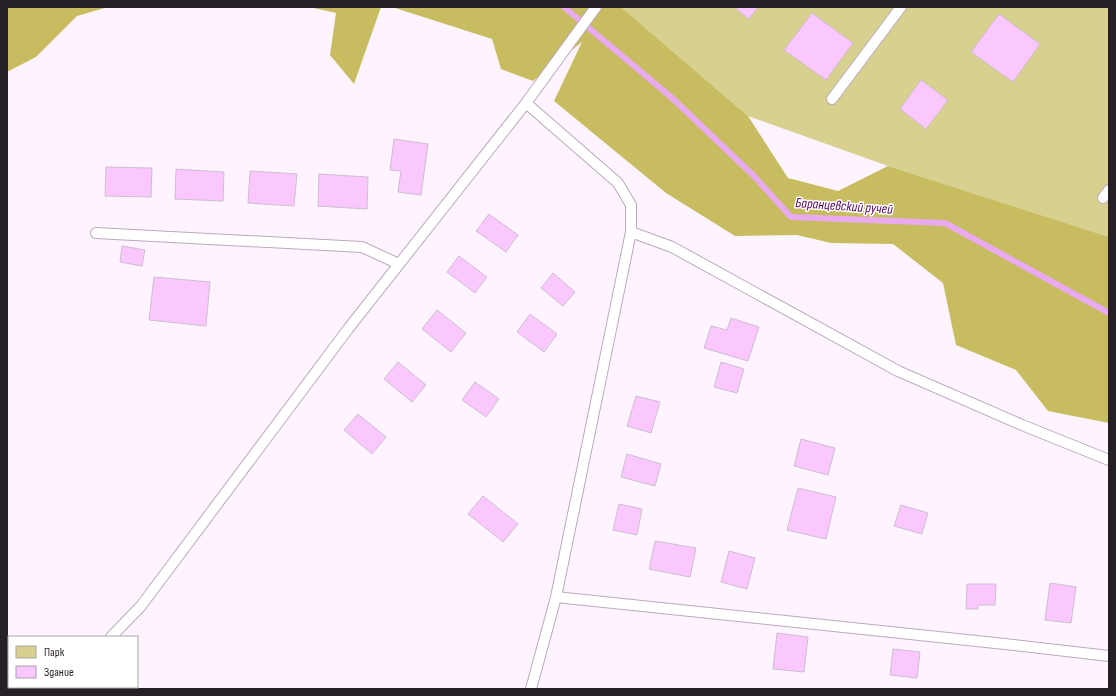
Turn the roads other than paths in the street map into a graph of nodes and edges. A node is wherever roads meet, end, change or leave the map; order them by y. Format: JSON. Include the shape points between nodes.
{"nodes":[{"id":1,"x":596,"y":7,"type":"edge"},
{"id":2,"x":901,"y":7,"type":"edge"},
{"id":3,"x":832,"y":99,"type":"dead end"},
{"id":4,"x":526,"y":103,"type":"junction"},
{"id":5,"x":1109,"y":190,"type":"edge"},
{"id":6,"x":1103,"y":198,"type":"dead end"},
{"id":7,"x":631,"y":232,"type":"junction"},
{"id":8,"x":96,"y":233,"type":"dead end"},
{"id":9,"x":399,"y":264,"type":"junction"},
{"id":10,"x":1109,"y":460,"type":"edge"},
{"id":11,"x":556,"y":597,"type":"junction"},
{"id":12,"x":112,"y":636,"type":"edge"},
{"id":13,"x":1109,"y":656,"type":"edge"},
{"id":14,"x":531,"y":689,"type":"edge"}],
"edges":[{"from":1,"to":4,"type":"lane"},
{"from":2,"to":3,"type":"lane"},
{"from":4,"to":7,"type":"lane","via":[[618,183],[631,205]]},
{"from":4,"to":9,"type":"lane"},
{"from":5,"to":6,"type":"lane"},
{"from":7,"to":10,"type":"lane","via":[[672,247],[898,371]]},
{"from":7,"to":11,"type":"lane"},
{"from":8,"to":9,"type":"lane","via":[[362,247]]},
{"from":9,"to":12,"type":"lane","via":[[141,606]]},
{"from":11,"to":13,"type":"lane"},
{"from":11,"to":14,"type":"lane"}]}
